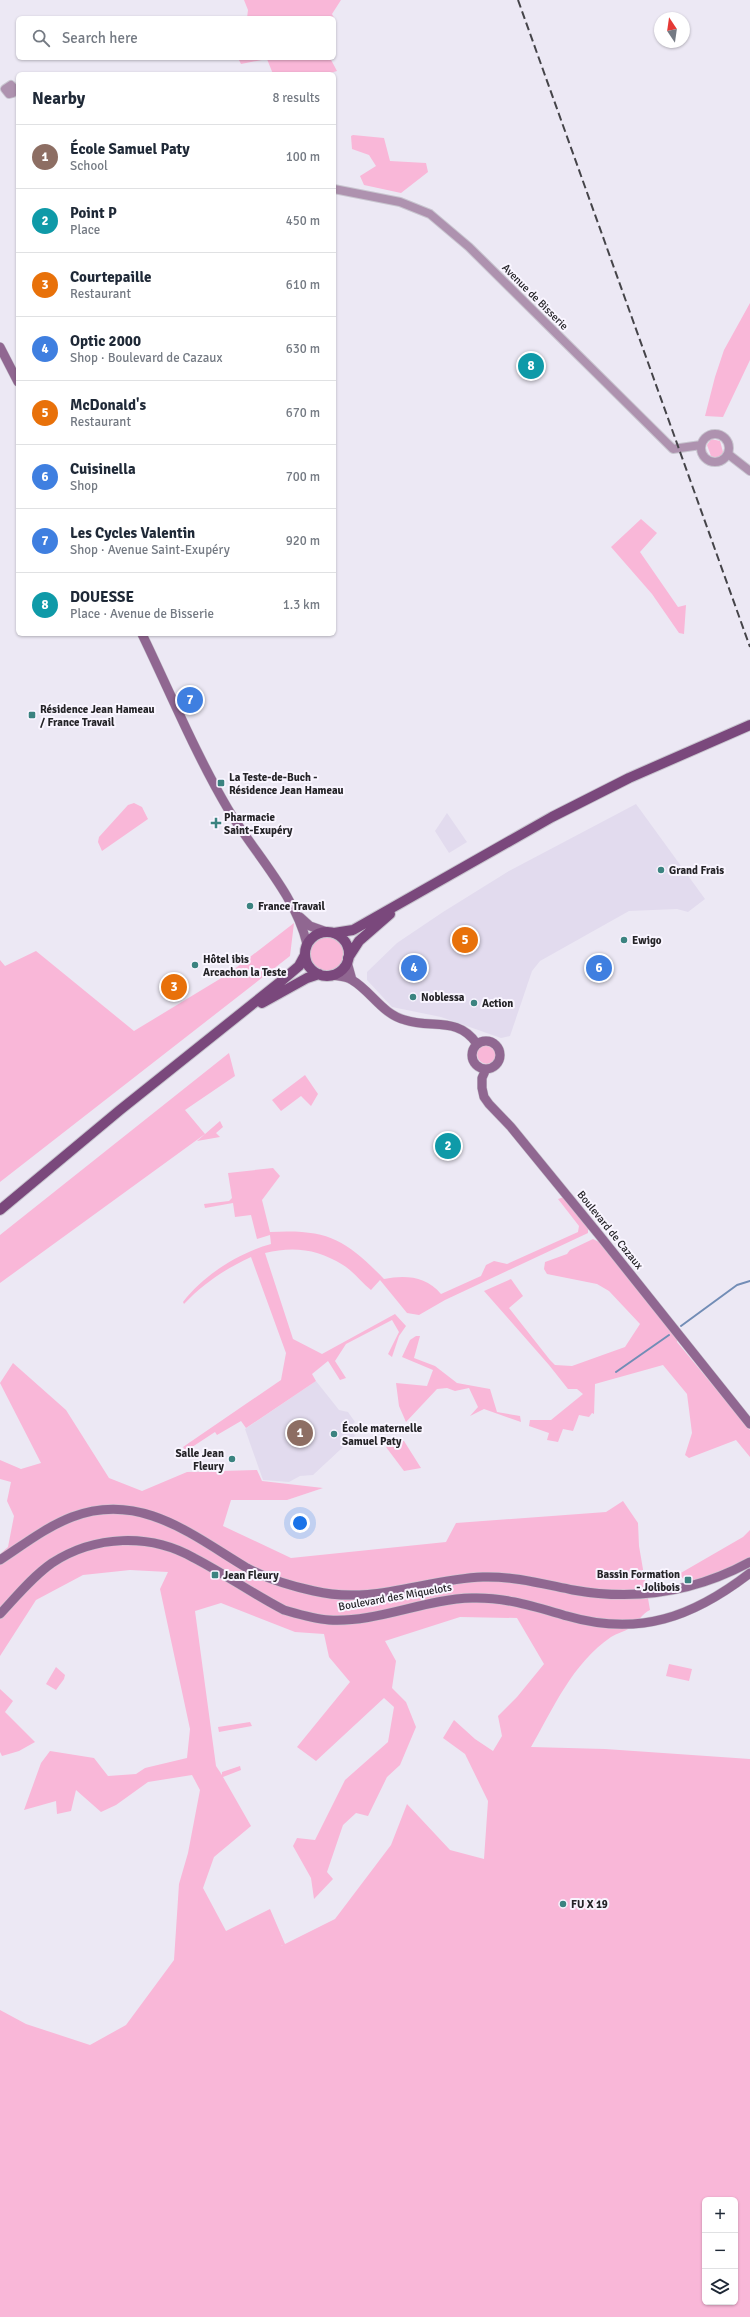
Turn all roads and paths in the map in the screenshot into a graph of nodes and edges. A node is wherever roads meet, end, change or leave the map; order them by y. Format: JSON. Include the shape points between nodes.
{"nodes":[{"id":1,"x":336,"y":189,"type":"edge"},
{"id":2,"x":0,"y":347,"type":"edge"},
{"id":3,"x":16,"y":378,"type":"edge"},
{"id":4,"x":701,"y":445,"type":"junction"},
{"id":5,"x":728,"y":454,"type":"junction"},
{"id":6,"x":750,"y":471,"type":"edge"},
{"id":7,"x":143,"y":636,"type":"edge"},
{"id":8,"x":750,"y":725,"type":"edge"},
{"id":9,"x":399,"y":905,"type":"junction"},
{"id":10,"x":299,"y":916,"type":"junction"},
{"id":11,"x":331,"y":933,"type":"junction"},
{"id":12,"x":307,"y":944,"type":"junction"},
{"id":13,"x":305,"y":955,"type":"junction"},
{"id":14,"x":347,"y":960,"type":"junction"},
{"id":15,"x":319,"y":974,"type":"junction"},
{"id":16,"x":331,"y":975,"type":"junction"},
{"id":17,"x":352,"y":980,"type":"junction"},
{"id":18,"x":240,"y":1016,"type":"junction"},
{"id":19,"x":477,"y":1044,"type":"junction"},
{"id":20,"x":486,"y":1069,"type":"junction"},
{"id":21,"x":0,"y":1210,"type":"edge"},
{"id":22,"x":734,"y":1403,"type":"junction"},
{"id":23,"x":750,"y":1421,"type":"edge"},
{"id":24,"x":750,"y":1424,"type":"edge"},
{"id":25,"x":0,"y":1560,"type":"edge"},
{"id":26,"x":750,"y":1562,"type":"edge"},
{"id":27,"x":750,"y":1573,"type":"edge"},
{"id":28,"x":0,"y":1614,"type":"edge"}],
"edges":[{"from":1,"to":4,"type":"street","name":"Avenue de Bisserie","via":[[400,202],[430,214],[469,247],[674,449]]},
{"from":2,"to":3,"type":"main road"},
{"from":4,"to":5,"type":"street","via":[[703,455],[712,462],[719,462]]},
{"from":4,"to":5,"type":"street","via":[[709,435],[718,434],[728,442]]},
{"from":5,"to":6,"type":"street"},
{"from":7,"to":10,"type":"main road","via":[[227,808]]},
{"from":8,"to":9,"type":"main road","via":[[643,772],[552,817]]},
{"from":9,"to":11,"type":"main road","via":[[353,930]]},
{"from":9,"to":14,"type":"main road","via":[[359,941]]},
{"from":10,"to":11,"type":"main road","via":[[310,926]]},
{"from":10,"to":12,"type":"main road"},
{"from":11,"to":12,"type":"main road","via":[[315,935]]},
{"from":11,"to":14,"type":"main road","via":[[347,946]]},
{"from":12,"to":13,"type":"main road"},
{"from":13,"to":15,"type":"main road","via":[[309,967]]},
{"from":13,"to":18,"type":"main road","via":[[299,966]]},
{"from":14,"to":16,"type":"main road","via":[[341,970]]},
{"from":14,"to":17,"type":"main road"},
{"from":15,"to":16,"type":"main road"},
{"from":15,"to":18,"type":"main road","via":[[295,984]]},
{"from":16,"to":17,"type":"main road"},
{"from":17,"to":19,"type":"main road","via":[[396,1016],[417,1023],[440,1023],[458,1028],[471,1035]]},
{"from":18,"to":21,"type":"main road","via":[[120,1110]]},
{"from":19,"to":20,"type":"main road","via":[[472,1053],[473,1060],[478,1066]]},
{"from":19,"to":20,"type":"main road","via":[[488,1041],[500,1050],[497,1064]]},
{"from":20,"to":22,"type":"main road","name":"Boulevard de Cazaux","via":[[482,1078],[482,1088],[489,1104],[527,1146]]},
{"from":22,"to":23,"type":"main road","name":"Boulevard de Cazaux"},
{"from":22,"to":24,"type":"main road","name":"Boulevard de Cazaux"},
{"from":25,"to":26,"type":"main road","name":"Boulevard des Miquelots","via":[[72,1517],[109,1510],[156,1516],[202,1539],[264,1576],[316,1592],[343,1595],[378,1595],[456,1579],[484,1577],[523,1579],[598,1594],[654,1593],[700,1584]]},
{"from":27,"to":28,"type":"main road","name":"Boulevard des Miquelots","via":[[698,1608],[664,1619],[637,1624],[589,1622],[520,1602],[484,1598],[458,1599],[358,1618],[328,1620],[284,1610],[176,1549],[144,1541],[122,1541],[102,1543],[78,1550],[52,1563]]}]}
